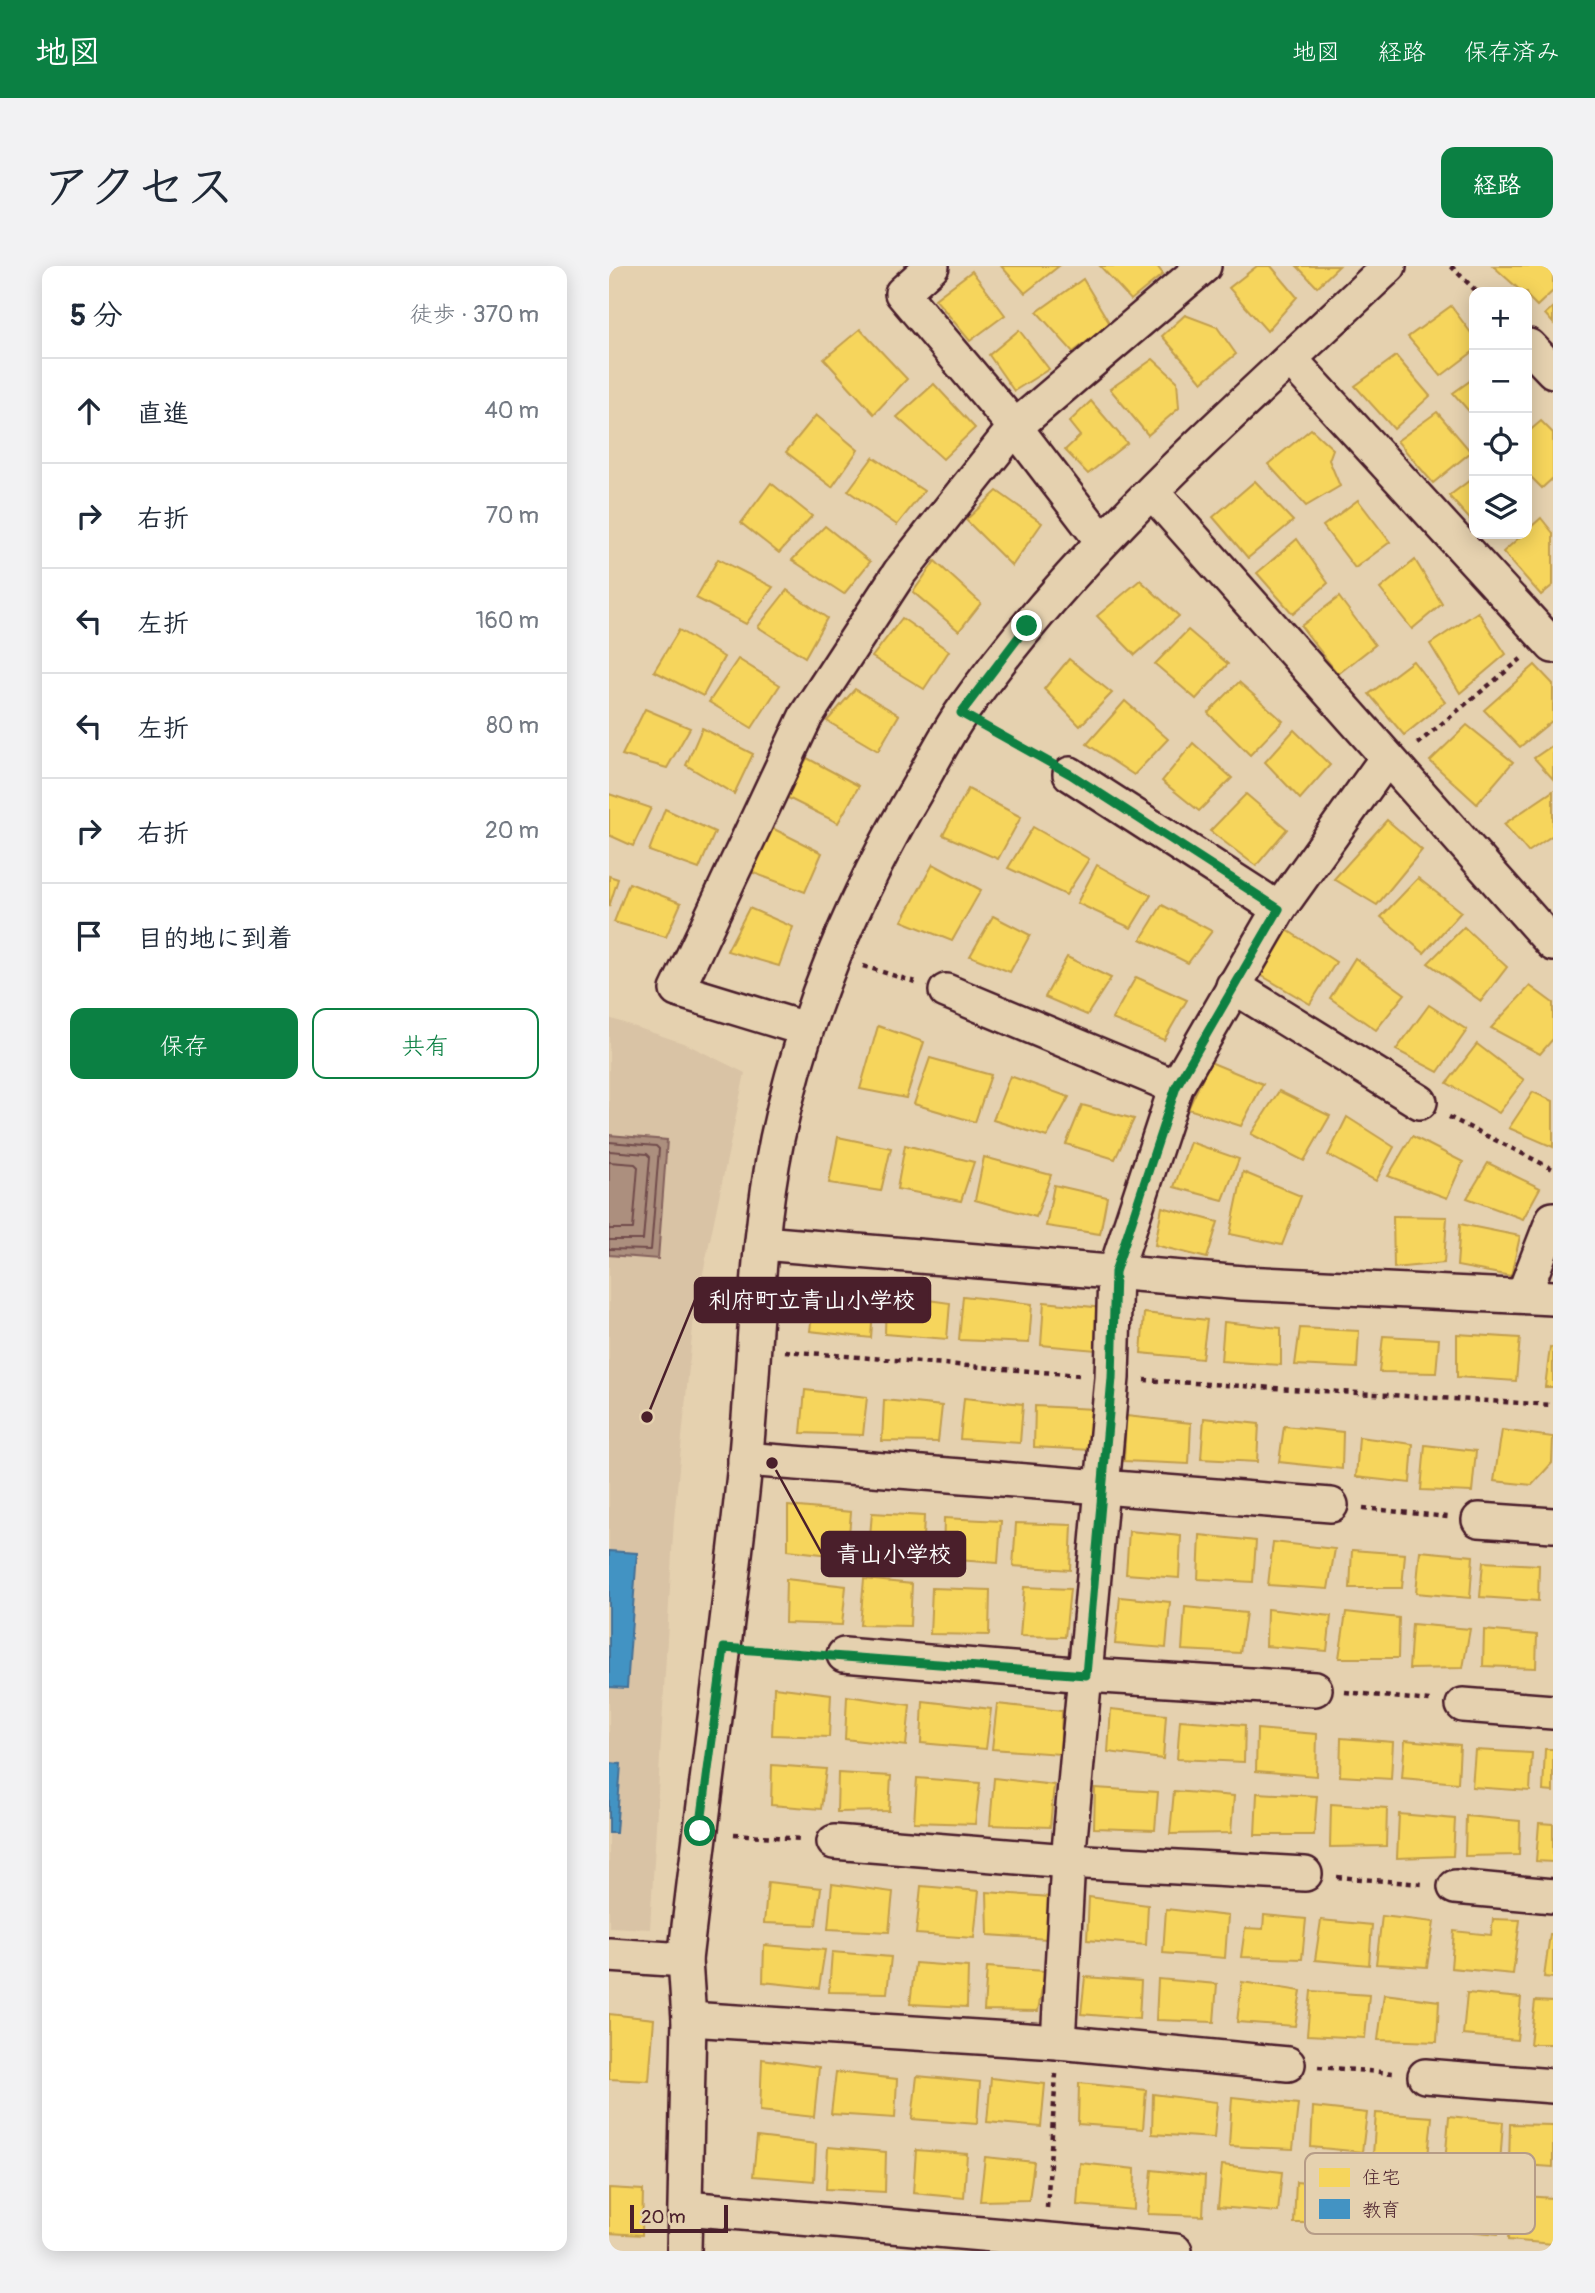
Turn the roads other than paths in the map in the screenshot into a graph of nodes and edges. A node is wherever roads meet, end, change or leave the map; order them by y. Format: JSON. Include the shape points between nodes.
{"nodes":[{"id":1,"x":932,"y":266,"type":"edge"},
{"id":2,"x":1204,"y":266,"type":"edge"},
{"id":3,"x":1389,"y":266,"type":"edge"},
{"id":4,"x":1532,"y":349,"type":"edge"},
{"id":5,"x":1291,"y":360,"type":"junction"},
{"id":6,"x":1553,"y":371,"type":"edge"},
{"id":7,"x":1015,"y":427,"type":"junction"},
{"id":8,"x":1153,"y":493,"type":"junction"},
{"id":9,"x":1102,"y":541,"type":"junction"},
{"id":10,"x":1548,"y":634,"type":"edge"},
{"id":11,"x":1389,"y":762,"type":"junction"},
{"id":12,"x":1070,"y":774,"type":"road end"},
{"id":13,"x":1279,"y":909,"type":"junction"},
{"id":14,"x":1553,"y":944,"type":"edge"},
{"id":15,"x":1233,"y":986,"type":"junction"},
{"id":16,"x":946,"y":991,"type":"road end"},
{"id":17,"x":804,"y":1029,"type":"junction"},
{"id":18,"x":1176,"y":1087,"type":"junction"},
{"id":19,"x":1420,"y":1102,"type":"road end"},
{"id":20,"x":1553,"y":1219,"type":"edge"},
{"id":21,"x":762,"y":1243,"type":"junction"},
{"id":22,"x":1115,"y":1272,"type":"junction"},
{"id":23,"x":1538,"y":1297,"type":"edge"},
{"id":24,"x":745,"y":1458,"type":"junction"},
{"id":25,"x":1102,"y":1487,"type":"junction"},
{"id":26,"x":1331,"y":1505,"type":"road end"},
{"id":27,"x":1479,"y":1520,"type":"road end"},
{"id":28,"x":1553,"y":1525,"type":"edge"},
{"id":29,"x":844,"y":1655,"type":"road end"},
{"id":30,"x":1086,"y":1675,"type":"junction"},
{"id":31,"x":1315,"y":1689,"type":"road end"},
{"id":32,"x":1462,"y":1704,"type":"road end"},
{"id":33,"x":1553,"y":1712,"type":"edge"},
{"id":34,"x":834,"y":1842,"type":"road end"},
{"id":35,"x":1068,"y":1861,"type":"junction"},
{"id":36,"x":1305,"y":1874,"type":"road end"},
{"id":37,"x":1455,"y":1887,"type":"road end"},
{"id":38,"x":1553,"y":1896,"type":"edge"},
{"id":39,"x":609,"y":1955,"type":"edge"},
{"id":40,"x":685,"y":1960,"type":"junction"},
{"id":41,"x":689,"y":2019,"type":"junction"},
{"id":42,"x":1058,"y":2042,"type":"junction"},
{"id":43,"x":1288,"y":2064,"type":"road end"},
{"id":44,"x":1425,"y":2076,"type":"road end"},
{"id":45,"x":1553,"y":2086,"type":"edge"},
{"id":46,"x":686,"y":2208,"type":"junction"},
{"id":47,"x":1045,"y":2246,"type":"edge"},
{"id":48,"x":684,"y":2251,"type":"edge"},
{"id":49,"x":1175,"y":2251,"type":"edge"}],
"edges":[{"from":1,"to":7,"type":"street","via":[[902,293]]},
{"from":2,"to":7,"type":"street"},
{"from":3,"to":5,"type":"street"},
{"from":4,"to":6,"type":"street"},
{"from":5,"to":8,"type":"street"},
{"from":5,"to":10,"type":"street"},
{"from":7,"to":9,"type":"street"},
{"from":7,"to":17,"type":"street","via":[[900,572],[806,716],[677,990]]},
{"from":8,"to":9,"type":"street"},
{"from":8,"to":11,"type":"street"},
{"from":9,"to":17,"type":"street","via":[[1027,626],[961,713],[886,842],[831,956]]},
{"from":11,"to":13,"type":"street"},
{"from":11,"to":14,"type":"street"},
{"from":12,"to":13,"type":"street"},
{"from":13,"to":15,"type":"street"},
{"from":15,"to":18,"type":"street"},
{"from":15,"to":19,"type":"street"},
{"from":16,"to":18,"type":"street"},
{"from":17,"to":21,"type":"street","via":[[777,1140]]},
{"from":18,"to":22,"type":"street"},
{"from":20,"to":23,"type":"street"},
{"from":21,"to":22,"type":"street"},
{"from":21,"to":24,"type":"street"},
{"from":22,"to":23,"type":"street"},
{"from":22,"to":25,"type":"street"},
{"from":24,"to":25,"type":"street"},
{"from":24,"to":40,"type":"street"},
{"from":25,"to":26,"type":"street"},
{"from":25,"to":30,"type":"street"},
{"from":27,"to":28,"type":"street"},
{"from":29,"to":30,"type":"street"},
{"from":30,"to":31,"type":"street"},
{"from":30,"to":35,"type":"street"},
{"from":32,"to":33,"type":"street"},
{"from":34,"to":35,"type":"street"},
{"from":35,"to":36,"type":"street"},
{"from":35,"to":42,"type":"street"},
{"from":37,"to":38,"type":"street"},
{"from":39,"to":40,"type":"street"},
{"from":40,"to":41,"type":"street"},
{"from":41,"to":42,"type":"street"},
{"from":41,"to":46,"type":"street"},
{"from":42,"to":43,"type":"street"},
{"from":44,"to":45,"type":"street"},
{"from":46,"to":47,"type":"street"},
{"from":46,"to":48,"type":"street"},
{"from":47,"to":49,"type":"street"}]}
